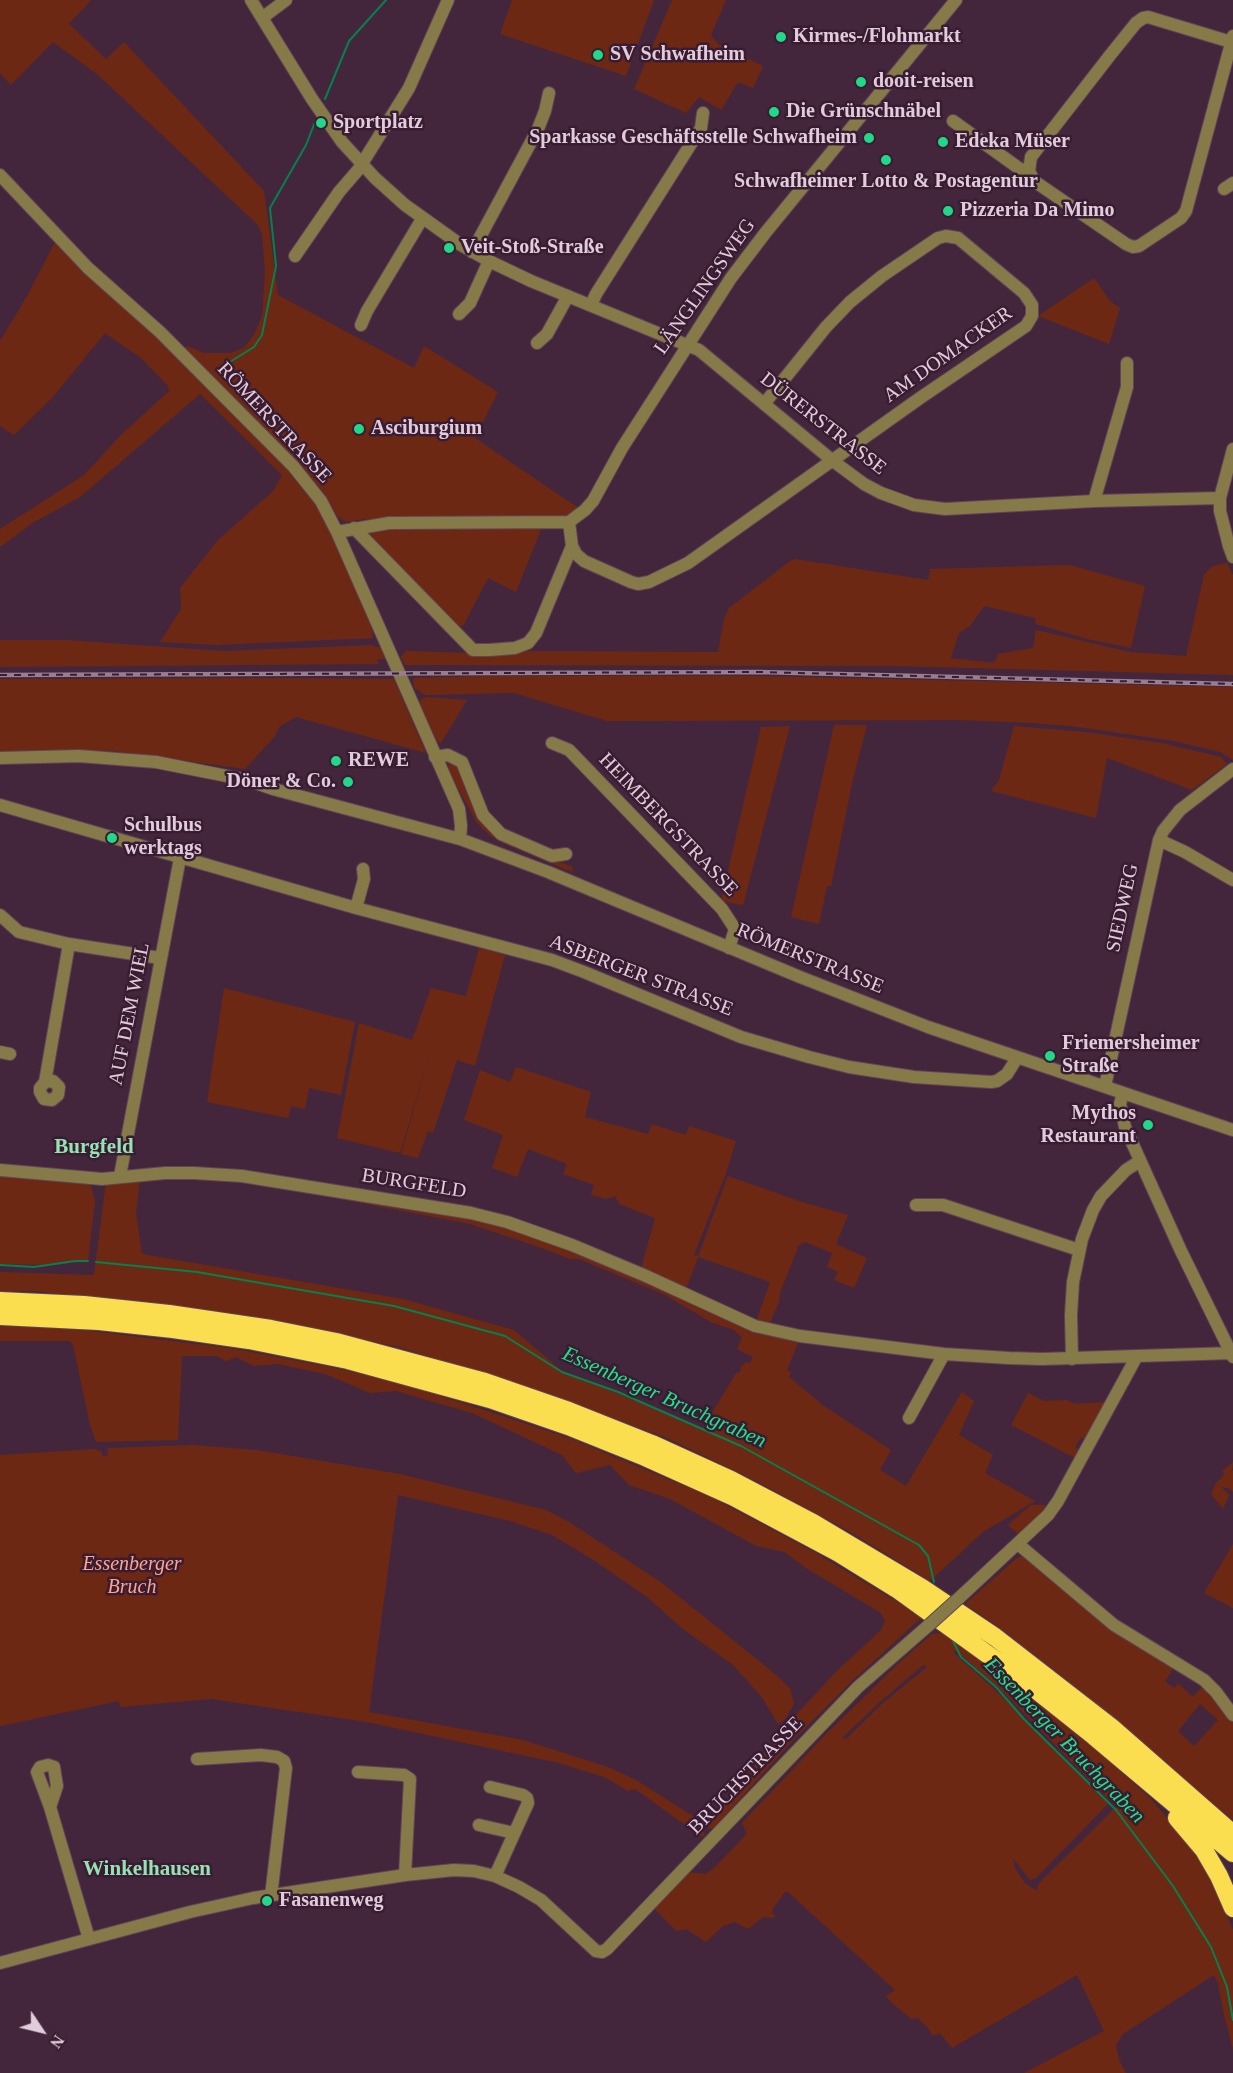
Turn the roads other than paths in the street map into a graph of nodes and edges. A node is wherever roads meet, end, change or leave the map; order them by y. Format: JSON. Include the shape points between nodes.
{"nodes":[{"id":1,"x":250,"y":0,"type":"edge"},
{"id":2,"x":286,"y":0,"type":"edge"},
{"id":3,"x":448,"y":0,"type":"edge"},
{"id":4,"x":956,"y":0,"type":"edge"},
{"id":5,"x":262,"y":18,"type":"junction"},
{"id":6,"x":1232,"y":39,"type":"edge"},
{"id":7,"x":549,"y":93,"type":"dead end"},
{"id":8,"x":703,"y":113,"type":"dead end"},
{"id":9,"x":953,"y":121,"type":"dead end"},
{"id":10,"x":361,"y":164,"type":"junction"},
{"id":11,"x":1029,"y":171,"type":"junction"},
{"id":12,"x":0,"y":175,"type":"edge"},
{"id":13,"x":422,"y":219,"type":"junction"},
{"id":14,"x":472,"y":252,"type":"junction"},
{"id":15,"x":295,"y":256,"type":"dead end"},
{"id":16,"x":489,"y":261,"type":"junction"},
{"id":17,"x":568,"y":296,"type":"junction"},
{"id":18,"x":591,"y":305,"type":"junction"},
{"id":19,"x":459,"y":314,"type":"dead end"},
{"id":20,"x":361,"y":326,"type":"dead end"},
{"id":21,"x":537,"y":344,"type":"dead end"},
{"id":22,"x":687,"y":345,"type":"junction"},
{"id":23,"x":1127,"y":363,"type":"dead end"},
{"id":24,"x":764,"y":404,"type":"junction"},
{"id":25,"x":1233,"y":449,"type":"edge"},
{"id":26,"x":832,"y":460,"type":"junction"},
{"id":27,"x":1220,"y":498,"type":"junction"},
{"id":28,"x":1094,"y":501,"type":"junction"},
{"id":29,"x":569,"y":522,"type":"junction"},
{"id":30,"x":354,"y":528,"type":"junction"},
{"id":31,"x":337,"y":532,"type":"junction"},
{"id":32,"x":572,"y":546,"type":"junction"},
{"id":33,"x":1233,"y":557,"type":"edge"},
{"id":34,"x":552,"y":743,"type":"dead end"},
{"id":35,"x":435,"y":757,"type":"junction"},
{"id":36,"x":0,"y":758,"type":"edge"},
{"id":37,"x":1233,"y":769,"type":"edge"},
{"id":38,"x":0,"y":805,"type":"edge"},
{"id":39,"x":460,"y":839,"type":"junction"},
{"id":40,"x":1159,"y":840,"type":"junction"},
{"id":41,"x":566,"y":854,"type":"dead end"},
{"id":42,"x":180,"y":858,"type":"junction"},
{"id":43,"x":363,"y":869,"type":"dead end"},
{"id":44,"x":1233,"y":880,"type":"edge"},
{"id":45,"x":356,"y":908,"type":"junction"},
{"id":46,"x":0,"y":915,"type":"edge"},
{"id":47,"x":69,"y":944,"type":"junction"},
{"id":48,"x":729,"y":948,"type":"junction"},
{"id":49,"x":160,"y":958,"type":"junction"},
{"id":50,"x":1017,"y":1058,"type":"junction"},
{"id":51,"x":45,"y":1082,"type":"dead end"},
{"id":52,"x":1105,"y":1086,"type":"junction"},
{"id":53,"x":1123,"y":1093,"type":"junction"},
{"id":54,"x":1233,"y":1130,"type":"edge"},
{"id":55,"x":1140,"y":1161,"type":"junction"},
{"id":56,"x":0,"y":1170,"type":"edge"},
{"id":57,"x":120,"y":1176,"type":"junction"},
{"id":58,"x":916,"y":1205,"type":"dead end"},
{"id":59,"x":1079,"y":1250,"type":"junction"},
{"id":60,"x":0,"y":1301,"type":"edge"},
{"id":61,"x":0,"y":1316,"type":"edge"},
{"id":62,"x":944,"y":1354,"type":"junction"},
{"id":63,"x":1232,"y":1355,"type":"edge"},
{"id":64,"x":1137,"y":1356,"type":"junction"},
{"id":65,"x":1072,"y":1359,"type":"junction"},
{"id":66,"x":909,"y":1418,"type":"dead end"},
{"id":67,"x":1018,"y":1544,"type":"junction"},
{"id":68,"x":1233,"y":1714,"type":"edge"},
{"id":69,"x":197,"y":1759,"type":"dead end"},
{"id":70,"x":1134,"y":1769,"type":"junction"},
{"id":71,"x":358,"y":1772,"type":"dead end"},
{"id":72,"x":490,"y":1787,"type":"dead end"},
{"id":73,"x":50,"y":1807,"type":"dead end"},
{"id":74,"x":1225,"y":1823,"type":"edge"},
{"id":75,"x":478,"y":1825,"type":"dead end"},
{"id":76,"x":514,"y":1833,"type":"junction"},
{"id":77,"x":1233,"y":1834,"type":"edge"},
{"id":78,"x":1233,"y":1853,"type":"edge"},
{"id":79,"x":405,"y":1875,"type":"junction"},
{"id":80,"x":495,"y":1876,"type":"junction"},
{"id":81,"x":271,"y":1896,"type":"junction"},
{"id":82,"x":1233,"y":1908,"type":"edge"},
{"id":83,"x":89,"y":1939,"type":"junction"},
{"id":84,"x":0,"y":1963,"type":"edge"}],
"edges":[{"from":1,"to":5,"type":"street","name":"DÜRERSTRASSE"},
{"from":2,"to":5,"type":"street"},
{"from":3,"to":10,"type":"street","via":[[410,88]]},
{"from":4,"to":22,"type":"street","name":"LÄNGLINGSWEG","via":[[766,232]]},
{"from":5,"to":10,"type":"street","name":"DÜRERSTRASSE","via":[[312,99]]},
{"from":6,"to":11,"type":"street","via":[[1143,18],[1031,157]]},
{"from":6,"to":11,"type":"street","via":[[1186,211],[1139,246],[1126,244],[1034,181]]},
{"from":7,"to":14,"type":"street","via":[[538,129]]},
{"from":8,"to":18,"type":"street","via":[[701,128]]},
{"from":9,"to":11,"type":"street","via":[[1020,169]]},
{"from":10,"to":13,"type":"street","name":"DÜRERSTRASSE"},
{"from":10,"to":15,"type":"street"},
{"from":12,"to":31,"type":"street","name":"RÖMERSTRASSE","via":[[88,268],[160,332],[293,466],[321,501]]},
{"from":13,"to":14,"type":"street","name":"DÜRERSTRASSE"},
{"from":13,"to":20,"type":"street"},
{"from":14,"to":16,"type":"street","name":"DÜRERSTRASSE"},
{"from":16,"to":17,"type":"street","name":"DÜRERSTRASSE"},
{"from":16,"to":19,"type":"street","via":[[470,303]]},
{"from":17,"to":18,"type":"street","name":"DÜRERSTRASSE"},
{"from":17,"to":21,"type":"street"},
{"from":18,"to":22,"type":"street","name":"DÜRERSTRASSE"},
{"from":22,"to":24,"type":"street","name":"DÜRERSTRASSE","via":[[699,350]]},
{"from":22,"to":29,"type":"street","name":"LÄNGLINGSWEG","via":[[593,501]]},
{"from":23,"to":28,"type":"street","via":[[1127,387]]},
{"from":24,"to":26,"type":"street","name":"DÜRERSTRASSE"},
{"from":24,"to":26,"type":"street","name":"AM DOMACKER","via":[[860,292],[938,238],[958,238],[1029,298],[1032,316],[1026,326]]},
{"from":25,"to":27,"type":"street"},
{"from":26,"to":28,"type":"street","name":"DÜRERSTRASSE","via":[[881,494],[929,508]]},
{"from":26,"to":32,"type":"street","name":"AM DOMACKER","via":[[688,563],[649,582],[631,582],[584,561]]},
{"from":27,"to":28,"type":"street","name":"DÜRERSTRASSE"},
{"from":27,"to":33,"type":"street"},
{"from":29,"to":30,"type":"street","via":[[389,523]]},
{"from":29,"to":32,"type":"street"},
{"from":30,"to":31,"type":"street"},
{"from":30,"to":32,"type":"street","via":[[473,650],[515,648],[528,643],[536,633]]},
{"from":31,"to":35,"type":"street","name":"RÖMERSTRASSE"},
{"from":34,"to":48,"type":"street","name":"HEIMBERGSTRASSE","via":[[569,750],[722,909],[735,929]]},
{"from":35,"to":39,"type":"street","name":"RÖMERSTRASSE","via":[[459,809]]},
{"from":35,"to":41,"type":"street","via":[[448,755],[462,762],[483,815],[501,834],[552,856]]},
{"from":36,"to":39,"type":"street","via":[[80,756],[156,762],[247,780]]},
{"from":37,"to":40,"type":"street","name":"SIEDWEG","via":[[1180,810]]},
{"from":38,"to":42,"type":"street","name":"ASBERGER STRASSE"},
{"from":39,"to":48,"type":"street","name":"RÖMERSTRASSE"},
{"from":40,"to":44,"type":"street"},
{"from":40,"to":52,"type":"street","name":"SIEDWEG"},
{"from":42,"to":45,"type":"street","name":"ASBERGER STRASSE"},
{"from":42,"to":49,"type":"street","name":"AUF DEM WIEL"},
{"from":43,"to":45,"type":"street"},
{"from":45,"to":50,"type":"street","name":"ASBERGER STRASSE","via":[[552,960],[733,1033],[849,1067],[914,1077],[997,1081]]},
{"from":46,"to":47,"type":"street","via":[[19,932]]},
{"from":47,"to":49,"type":"street"},
{"from":47,"to":51,"type":"street"},
{"from":48,"to":50,"type":"street","name":"RÖMERSTRASSE"},
{"from":49,"to":57,"type":"street","name":"AUF DEM WIEL"},
{"from":50,"to":52,"type":"street","name":"RÖMERSTRASSE"},
{"from":52,"to":53,"type":"street","name":"RÖMERSTRASSE"},
{"from":53,"to":54,"type":"street","name":"RÖMERSTRASSE"},
{"from":53,"to":55,"type":"street","via":[[1120,1104],[1125,1128]]},
{"from":55,"to":59,"type":"street","via":[[1101,1196]]},
{"from":55,"to":63,"type":"street"},
{"from":56,"to":57,"type":"street","name":"BURGFELD","via":[[102,1179]]},
{"from":57,"to":62,"type":"street","name":"BURGFELD","via":[[242,1176],[471,1213],[572,1245],[755,1326],[800,1336]]},
{"from":58,"to":59,"type":"street","via":[[943,1205]]},
{"from":59,"to":65,"type":"street","via":[[1071,1300]]},
{"from":60,"to":74,"type":"highway","via":[[169,1314],[336,1342],[485,1382],[652,1444],[813,1523],[922,1588],[994,1637],[1111,1727]]},
{"from":61,"to":70,"type":"highway","via":[[99,1321],[293,1348],[479,1395],[607,1441],[734,1497],[897,1589],[1030,1685]]},
{"from":62,"to":65,"type":"street","name":"BURGFELD"},
{"from":62,"to":66,"type":"street"},
{"from":63,"to":64,"type":"street","name":"BURGFELD"},
{"from":64,"to":65,"type":"street","name":"BURGFELD"},
{"from":64,"to":67,"type":"street","name":"BRUCHSTRASSE","via":[[1058,1501]]},
{"from":67,"to":68,"type":"street","via":[[1114,1625],[1204,1680]]},
{"from":67,"to":80,"type":"street","name":"BRUCHSTRASSE","bridge":true,"via":[[858,1687],[607,1949],[596,1951],[541,1900]]},
{"from":69,"to":81,"type":"street","via":[[261,1755],[284,1761]]},
{"from":70,"to":78,"type":"highway"},
{"from":70,"to":82,"type":"highway","via":[[1144,1786],[1204,1850]]},
{"from":71,"to":79,"type":"street","via":[[404,1775],[410,1779]]},
{"from":72,"to":76,"type":"street","via":[[527,1798]]},
{"from":73,"to":83,"type":"street"},
{"from":74,"to":77,"type":"highway"},
{"from":75,"to":76,"type":"street"},
{"from":76,"to":80,"type":"street"},
{"from":79,"to":80,"type":"street","via":[[454,1870]]},
{"from":79,"to":81,"type":"street"},
{"from":81,"to":83,"type":"street","via":[[198,1910]]},
{"from":83,"to":84,"type":"street"}]}
